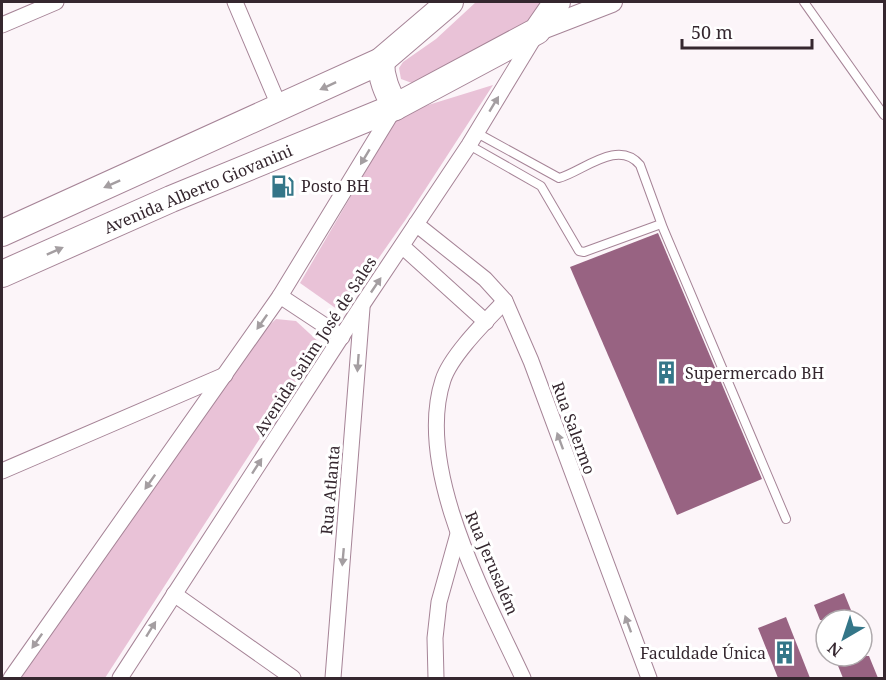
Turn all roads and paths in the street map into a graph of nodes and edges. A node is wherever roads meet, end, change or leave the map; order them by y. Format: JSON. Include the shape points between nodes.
{"nodes":[{"id":1,"x":56,"y":2,"type":"edge"},
{"id":2,"x":235,"y":2,"type":"edge"},
{"id":3,"x":450,"y":2,"type":"edge"},
{"id":4,"x":557,"y":2,"type":"edge"},
{"id":5,"x":612,"y":2,"type":"edge"},
{"id":6,"x":804,"y":2,"type":"edge"},
{"id":7,"x":2,"y":25,"type":"edge"},
{"id":8,"x":537,"y":32,"type":"junction"},
{"id":9,"x":381,"y":61,"type":"junction"},
{"id":10,"x":395,"y":106,"type":"junction"},
{"id":11,"x":280,"y":108,"type":"junction"},
{"id":12,"x":885,"y":115,"type":"edge"},
{"id":13,"x":473,"y":139,"type":"junction"},
{"id":14,"x":155,"y":165,"type":"junction"},
{"id":15,"x":171,"y":199,"type":"junction"},
{"id":16,"x":416,"y":224,"type":"junction"},
{"id":17,"x":661,"y":224,"type":"junction"},
{"id":18,"x":2,"y":233,"type":"edge"},
{"id":19,"x":402,"y":246,"type":"junction"},
{"id":20,"x":2,"y":274,"type":"edge"},
{"id":21,"x":280,"y":296,"type":"junction"},
{"id":22,"x":506,"y":301,"type":"junction"},
{"id":23,"x":363,"y":305,"type":"junction"},
{"id":24,"x":486,"y":322,"type":"junction"},
{"id":25,"x":342,"y":337,"type":"junction"},
{"id":26,"x":225,"y":375,"type":"junction"},
{"id":27,"x":2,"y":471,"type":"edge"},
{"id":28,"x":786,"y":519,"type":"dead end"},
{"id":29,"x":458,"y":534,"type":"junction"},
{"id":30,"x":174,"y":594,"type":"junction"},
{"id":31,"x":11,"y":678,"type":"edge"},
{"id":32,"x":120,"y":678,"type":"edge"},
{"id":33,"x":293,"y":678,"type":"edge"},
{"id":34,"x":333,"y":678,"type":"edge"},
{"id":35,"x":436,"y":678,"type":"edge"},
{"id":36,"x":523,"y":678,"type":"edge"},
{"id":37,"x":649,"y":678,"type":"edge"}],
"edges":[{"from":1,"to":7,"type":"street"},
{"from":2,"to":11,"type":"street"},
{"from":3,"to":9,"type":"main road"},
{"from":4,"to":8,"type":"main road"},
{"from":5,"to":8,"type":"street"},
{"from":6,"to":12,"type":"lane"},
{"from":8,"to":10,"type":"main road","name":"Avenida Alberto Giovanini"},
{"from":13,"to":8,"type":"street","name":"Avenida Salim José de Sales","one_way":true},
{"from":9,"to":10,"type":"main road","via":[[385,89]]},
{"from":9,"to":11,"type":"main road","one_way":true},
{"from":10,"to":15,"type":"main road","name":"Avenida Alberto Giovanini"},
{"from":10,"to":21,"type":"street","one_way":true},
{"from":11,"to":14,"type":"main road"},
{"from":13,"to":16,"type":"street","name":"Avenida Salim José de Sales"},
{"from":13,"to":17,"type":"lane","via":[[541,186],[579,251]]},
{"from":13,"to":17,"type":"lane","via":[[559,178],[605,156],[634,158]]},
{"from":14,"to":15,"type":"main road"},
{"from":14,"to":18,"type":"main road","one_way":true},
{"from":20,"to":15,"type":"main road","name":"Avenida Alberto Giovanini","one_way":true},
{"from":16,"to":19,"type":"street","name":"Avenida Salim José de Sales"},
{"from":16,"to":22,"type":"street","name":"Rua Salermo","via":[[485,279]]},
{"from":17,"to":28,"type":"lane"},
{"from":23,"to":19,"type":"street","name":"Avenida Salim José de Sales","one_way":true},
{"from":19,"to":24,"type":"street"},
{"from":21,"to":25,"type":"street"},
{"from":21,"to":26,"type":"street","one_way":true},
{"from":22,"to":24,"type":"street","name":"Rua Jerusalém"},
{"from":37,"to":22,"type":"street","name":"Rua Salermo","one_way":true},
{"from":23,"to":25,"type":"street","name":"Avenida Salim José de Sales"},
{"from":23,"to":34,"type":"street","name":"Rua Atlanta","one_way":true},
{"from":24,"to":29,"type":"street","name":"Rua Jerusalém","via":[[444,378],[437,409],[439,454]]},
{"from":30,"to":25,"type":"street","name":"Avenida Salim José de Sales","one_way":true},
{"from":26,"to":27,"type":"street"},
{"from":26,"to":31,"type":"street","one_way":true},
{"from":29,"to":35,"type":"street","via":[[439,602]]},
{"from":29,"to":36,"type":"street","name":"Rua Jerusalém"},
{"from":32,"to":30,"type":"street","name":"Avenida Salim José de Sales","one_way":true},
{"from":30,"to":33,"type":"street"}]}
